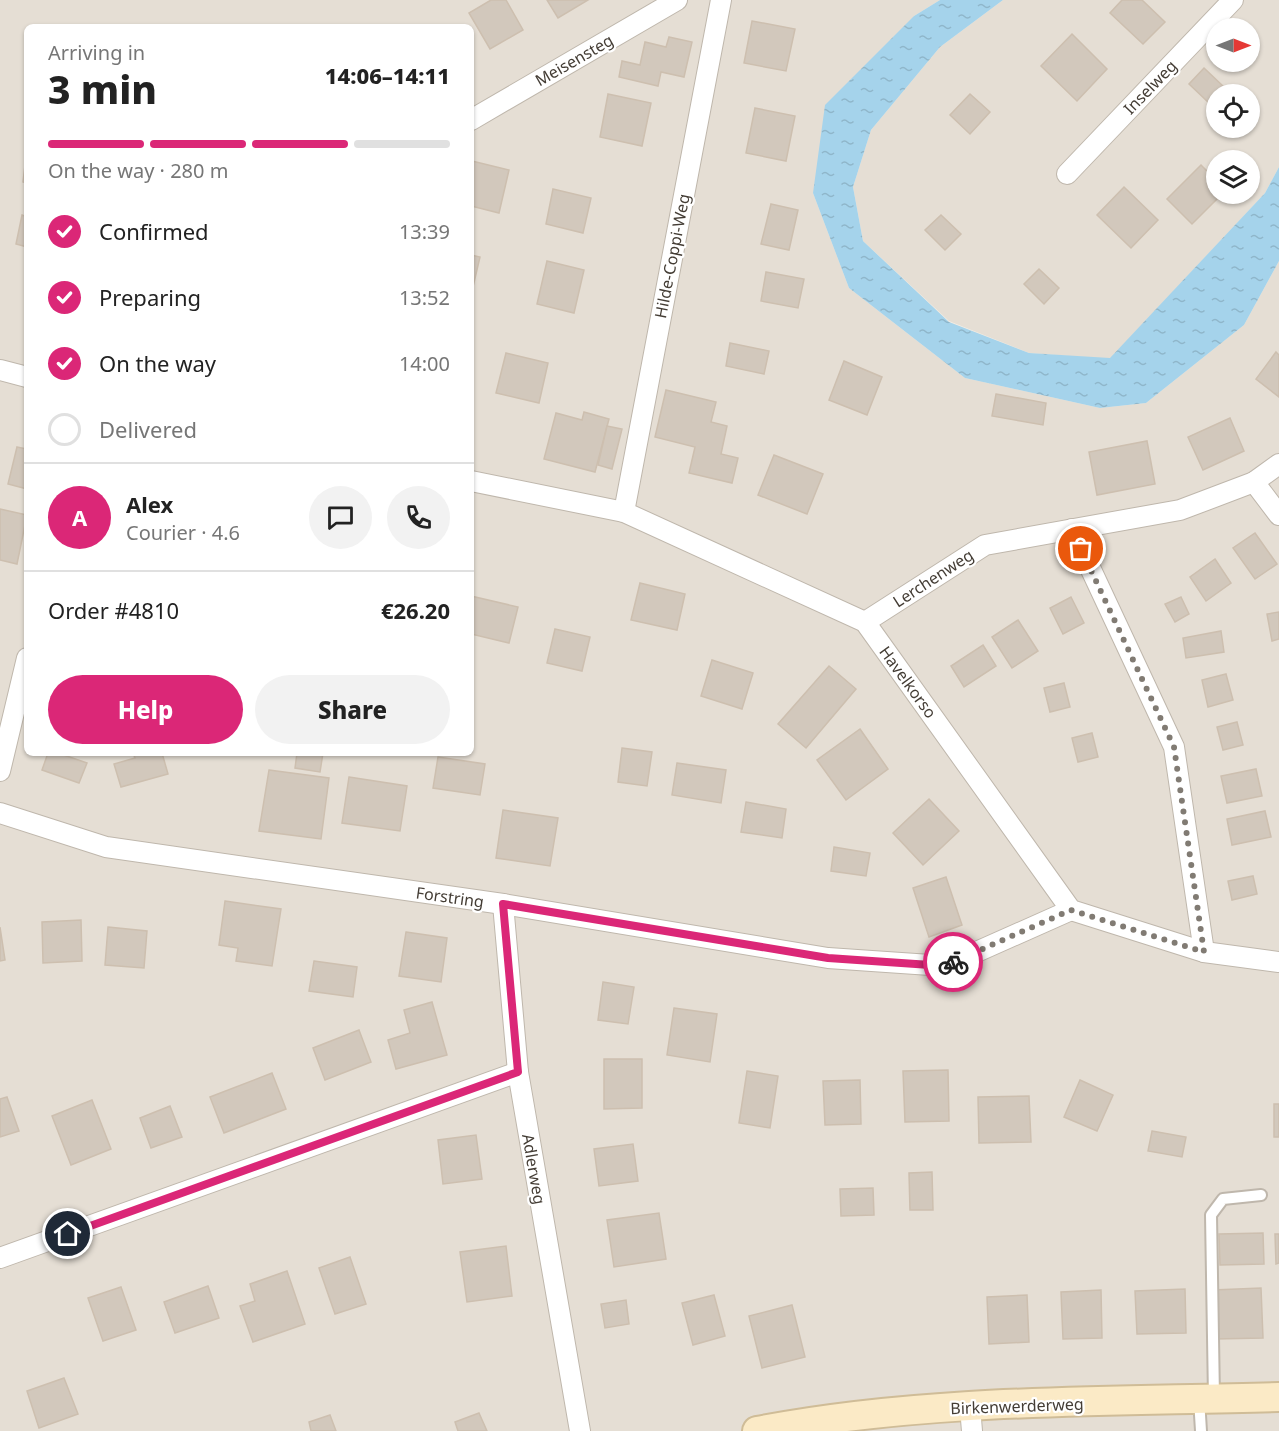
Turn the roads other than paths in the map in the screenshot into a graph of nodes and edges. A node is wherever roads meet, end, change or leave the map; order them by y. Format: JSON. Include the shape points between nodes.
{"nodes":[{"id":1,"x":677,"y":0,"type":"edge"},
{"id":2,"x":721,"y":0,"type":"edge"},
{"id":3,"x":1233,"y":0,"type":"edge"},
{"id":4,"x":474,"y":118,"type":"edge"},
{"id":5,"x":1066,"y":174,"type":"dead end"},
{"id":6,"x":0,"y":370,"type":"edge"},
{"id":7,"x":24,"y":376,"type":"edge"},
{"id":8,"x":1279,"y":464,"type":"edge"},
{"id":9,"x":474,"y":482,"type":"edge"},
{"id":10,"x":1254,"y":482,"type":"junction"},
{"id":11,"x":624,"y":512,"type":"junction"},
{"id":12,"x":1279,"y":515,"type":"edge"},
{"id":13,"x":1072,"y":529,"type":"junction"},
{"id":14,"x":865,"y":622,"type":"junction"},
{"id":15,"x":24,"y":671,"type":"edge"},
{"id":16,"x":0,"y":771,"type":"edge"},
{"id":17,"x":0,"y":813,"type":"edge"},
{"id":18,"x":503,"y":904,"type":"junction"},
{"id":19,"x":1071,"y":910,"type":"junction"},
{"id":20,"x":1204,"y":952,"type":"junction"},
{"id":21,"x":1279,"y":962,"type":"edge"},
{"id":22,"x":518,"y":1072,"type":"junction"},
{"id":23,"x":1261,"y":1195,"type":"dead end"},
{"id":24,"x":0,"y":1258,"type":"edge"},
{"id":25,"x":1279,"y":1397,"type":"edge"},
{"id":26,"x":1207,"y":1399,"type":"junction"},
{"id":27,"x":971,"y":1419,"type":"edge"},
{"id":28,"x":580,"y":1431,"type":"edge"},
{"id":29,"x":757,"y":1431,"type":"edge"},
{"id":30,"x":1202,"y":1431,"type":"edge"}],
"edges":[{"from":1,"to":4,"type":"street","name":"Meisensteg"},
{"from":2,"to":11,"type":"street","name":"Hilde-Coppi-Weg"},
{"from":3,"to":5,"type":"street","name":"Inselweg"},
{"from":6,"to":7,"type":"street"},
{"from":8,"to":10,"type":"street","name":"Lerchenweg"},
{"from":9,"to":11,"type":"street","name":"Havelkorso"},
{"from":10,"to":12,"type":"street"},
{"from":10,"to":13,"type":"street","name":"Lerchenweg","via":[[1180,510]]},
{"from":11,"to":14,"type":"street","name":"Havelkorso"},
{"from":13,"to":14,"type":"street","name":"Lerchenweg","via":[[985,545]]},
{"from":13,"to":20,"type":"street","via":[[1174,747]]},
{"from":14,"to":19,"type":"street","name":"Havelkorso"},
{"from":15,"to":16,"type":"street"},
{"from":17,"to":18,"type":"street","name":"Forstring","via":[[106,847]]},
{"from":18,"to":19,"type":"street","name":"Forstring","via":[[828,958],[945,966]]},
{"from":18,"to":22,"type":"street","name":"Adlerweg"},
{"from":19,"to":20,"type":"street"},
{"from":20,"to":21,"type":"street"},
{"from":22,"to":24,"type":"street"},
{"from":22,"to":28,"type":"street","name":"Adlerweg"},
{"from":23,"to":26,"type":"lane","via":[[1223,1199],[1211,1215]]},
{"from":25,"to":26,"type":"street","name":"Birkenwerderweg"},
{"from":26,"to":27,"type":"street","name":"Birkenwerderweg"},
{"from":26,"to":30,"type":"lane"},
{"from":27,"to":29,"type":"street","name":"Birkenwerderweg","via":[[817,1419]]}]}
